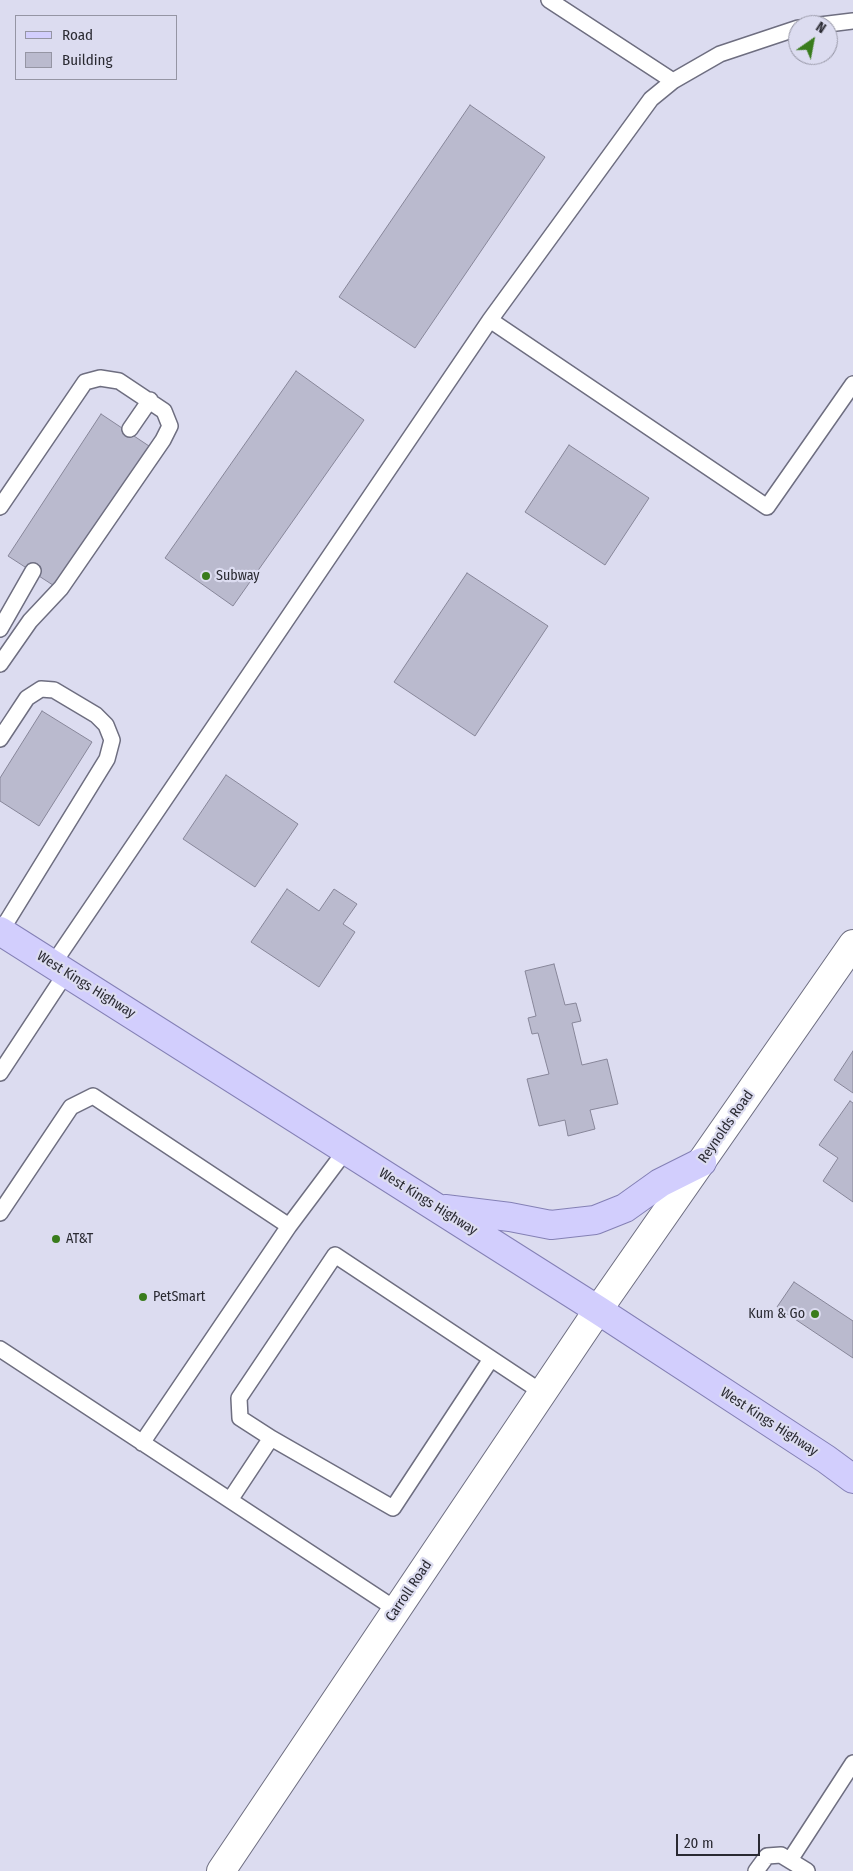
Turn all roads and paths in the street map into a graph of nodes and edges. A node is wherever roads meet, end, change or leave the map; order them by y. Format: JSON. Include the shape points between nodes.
{"nodes":[{"id":1,"x":549,"y":0,"type":"edge"},
{"id":2,"x":853,"y":21,"type":"edge"},
{"id":3,"x":838,"y":23,"type":"edge"},
{"id":4,"x":788,"y":31,"type":"edge"},
{"id":5,"x":673,"y":81,"type":"junction"},
{"id":6,"x":490,"y":320,"type":"junction"},
{"id":7,"x":853,"y":384,"type":"edge"},
{"id":8,"x":150,"y":400,"type":"junction"},
{"id":9,"x":130,"y":429,"type":"dead end"},
{"id":10,"x":0,"y":507,"type":"edge"},
{"id":11,"x":33,"y":571,"type":"dead end"},
{"id":12,"x":0,"y":629,"type":"edge"},
{"id":13,"x":0,"y":664,"type":"edge"},
{"id":14,"x":0,"y":739,"type":"edge"},
{"id":15,"x":0,"y":931,"type":"edge"},
{"id":16,"x":853,"y":944,"type":"edge"},
{"id":17,"x":60,"y":969,"type":"junction"},
{"id":18,"x":0,"y":1073,"type":"edge"},
{"id":19,"x":346,"y":1150,"type":"junction"},
{"id":20,"x":702,"y":1162,"type":"junction"},
{"id":21,"x":438,"y":1208,"type":"junction"},
{"id":22,"x":0,"y":1213,"type":"edge"},
{"id":23,"x":289,"y":1226,"type":"junction"},
{"id":24,"x":598,"y":1310,"type":"junction"},
{"id":25,"x":0,"y":1349,"type":"edge"},
{"id":26,"x":491,"y":1359,"type":"junction"},
{"id":27,"x":543,"y":1393,"type":"junction"},
{"id":28,"x":270,"y":1438,"type":"junction"},
{"id":29,"x":142,"y":1443,"type":"junction"},
{"id":30,"x":853,"y":1479,"type":"edge"},
{"id":31,"x":230,"y":1500,"type":"junction"},
{"id":32,"x":397,"y":1610,"type":"junction"},
{"id":33,"x":853,"y":1763,"type":"edge"},
{"id":34,"x":790,"y":1860,"type":"junction"},
{"id":35,"x":221,"y":1871,"type":"edge"},
{"id":36,"x":756,"y":1871,"type":"edge"},
{"id":37,"x":807,"y":1871,"type":"edge"}],
"edges":[{"from":1,"to":5,"type":"lane"},
{"from":2,"to":3,"type":"lane"},
{"from":4,"to":5,"type":"lane","via":[[720,54]]},
{"from":5,"to":6,"type":"lane","via":[[650,99]]},
{"from":6,"to":7,"type":"lane","via":[[767,507]]},
{"from":6,"to":17,"type":"lane"},
{"from":8,"to":9,"type":"lane"},
{"from":8,"to":10,"type":"lane","via":[[119,381],[100,378],[85,382]]},
{"from":8,"to":13,"type":"lane","via":[[164,411],[170,426],[163,440],[61,588],[30,621]]},
{"from":11,"to":12,"type":"lane"},
{"from":14,"to":15,"type":"lane","via":[[26,698],[41,689],[54,690],[96,715],[112,740],[107,759]]},
{"from":15,"to":17,"type":"main road","name":"West Kings Highway"},
{"from":16,"to":20,"type":"street","name":"Reynolds Road"},
{"from":17,"to":18,"type":"lane"},
{"from":17,"to":19,"type":"main road","name":"West Kings Highway"},
{"from":19,"to":21,"type":"main road","name":"West Kings Highway"},
{"from":19,"to":23,"type":"lane"},
{"from":20,"to":21,"type":"main road","via":[[660,1183],[625,1208],[595,1220],[551,1225]]},
{"from":20,"to":24,"type":"street","name":"Reynolds Road"},
{"from":21,"to":24,"type":"main road","name":"West Kings Highway"},
{"from":22,"to":23,"type":"lane","via":[[71,1107],[92,1096]]},
{"from":23,"to":29,"type":"lane"},
{"from":24,"to":27,"type":"street","name":"Carroll Road"},
{"from":24,"to":30,"type":"main road","name":"West Kings Highway"},
{"from":25,"to":29,"type":"lane"},
{"from":26,"to":27,"type":"lane"},
{"from":26,"to":28,"type":"lane","via":[[394,1508]]},
{"from":26,"to":28,"type":"lane","via":[[335,1256],[239,1398],[240,1418]]},
{"from":27,"to":32,"type":"street","name":"Carroll Road"},
{"from":28,"to":31,"type":"lane"},
{"from":29,"to":31,"type":"lane"},
{"from":31,"to":32,"type":"lane"},
{"from":32,"to":35,"type":"street","name":"Carroll Road"},
{"from":33,"to":34,"type":"lane"},
{"from":34,"to":36,"type":"lane","via":[[781,1855],[767,1856]]},
{"from":34,"to":37,"type":"lane"}]}
